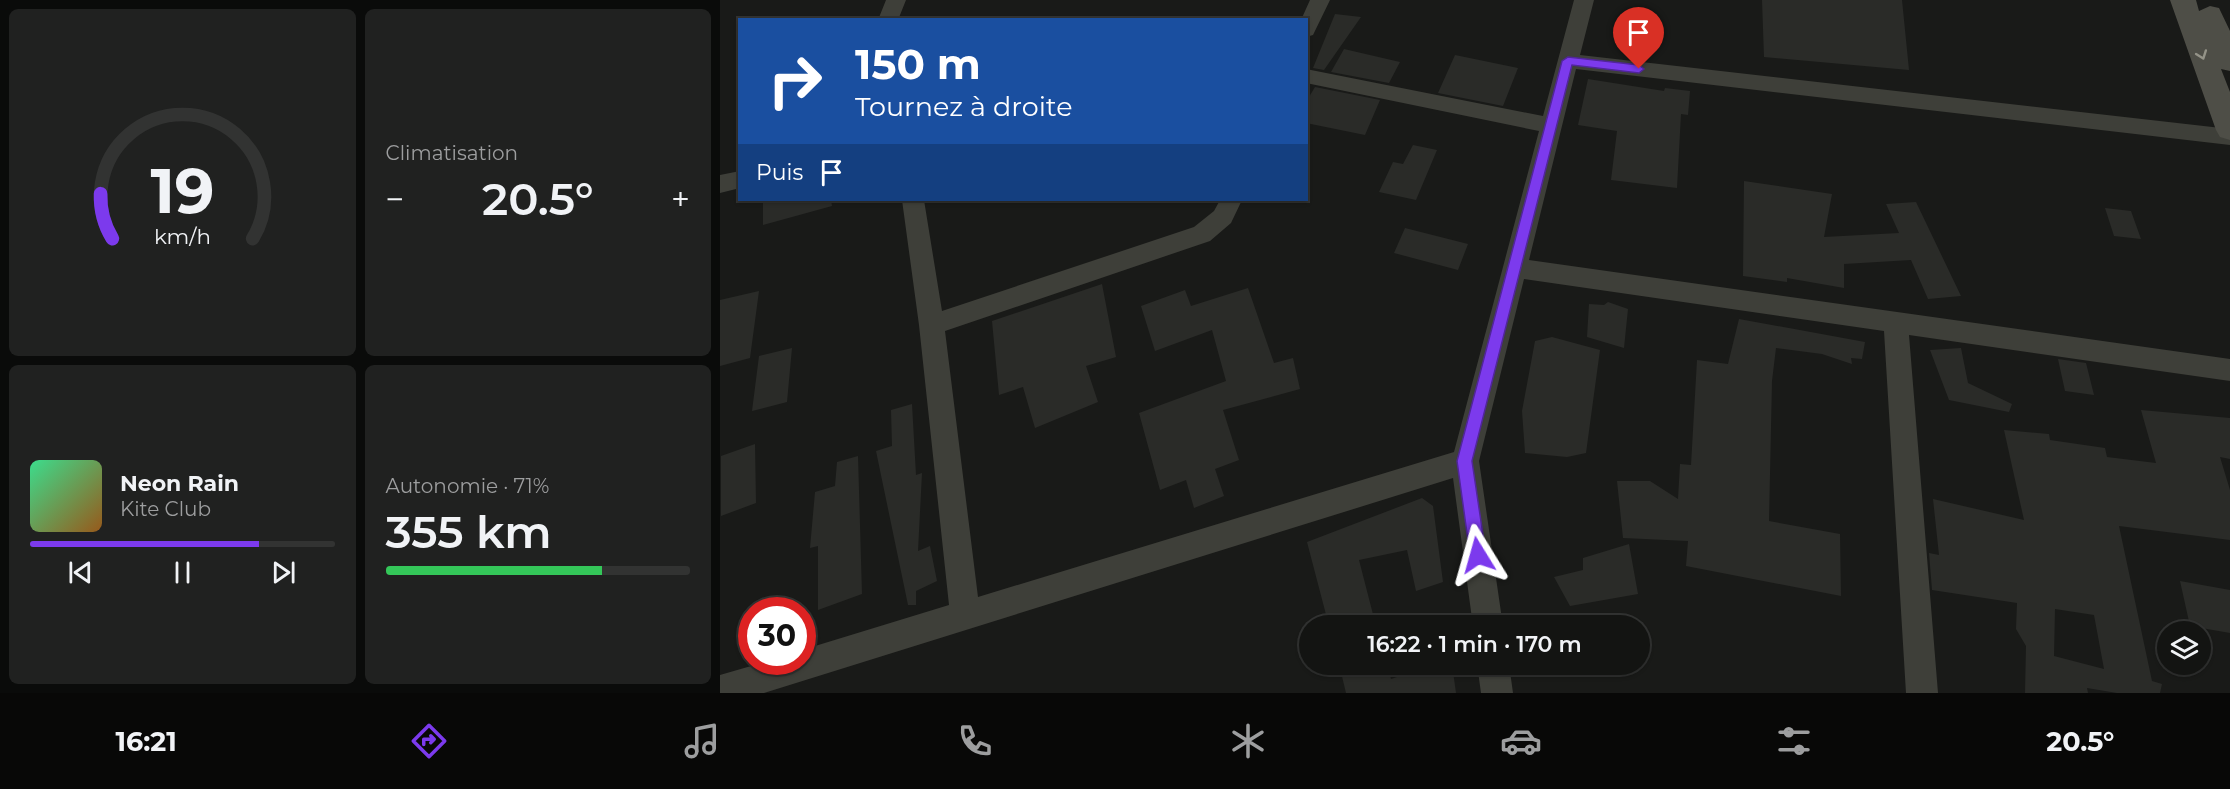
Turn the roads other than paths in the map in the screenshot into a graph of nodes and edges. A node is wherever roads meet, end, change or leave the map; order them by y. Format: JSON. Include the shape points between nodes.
{"nodes":[{"id":1,"x":896,"y":0,"type":"edge"},
{"id":2,"x":1320,"y":0,"type":"edge"},
{"id":3,"x":1584,"y":0,"type":"edge"},
{"id":4,"x":2183,"y":0,"type":"edge"},
{"id":5,"x":2205,"y":0,"type":"edge"},
{"id":6,"x":889,"y":18,"type":"edge"},
{"id":7,"x":1308,"y":26,"type":"edge"},
{"id":8,"x":1568,"y":61,"type":"junction"},
{"id":9,"x":2230,"y":62,"type":"edge"},
{"id":10,"x":1308,"y":76,"type":"edge"},
{"id":11,"x":1551,"y":124,"type":"junction"},
{"id":12,"x":2230,"y":130,"type":"edge"},
{"id":13,"x":2230,"y":137,"type":"edge"},
{"id":14,"x":738,"y":180,"type":"edge"},
{"id":15,"x":720,"y":184,"type":"edge"},
{"id":16,"x":913,"y":201,"type":"edge"},
{"id":17,"x":1231,"y":201,"type":"edge"},
{"id":18,"x":1514,"y":268,"type":"junction"},
{"id":19,"x":1896,"y":324,"type":"junction"},
{"id":20,"x":932,"y":325,"type":"junction"},
{"id":21,"x":2230,"y":370,"type":"edge"},
{"id":22,"x":1465,"y":461,"type":"junction"},
{"id":23,"x":1486,"y":615,"type":"edge"},
{"id":24,"x":965,"y":616,"type":"junction"},
{"id":25,"x":1495,"y":675,"type":"edge"},
{"id":26,"x":720,"y":692,"type":"edge"},
{"id":27,"x":1497,"y":693,"type":"edge"},
{"id":28,"x":1922,"y":693,"type":"edge"}],
"edges":[{"from":1,"to":6,"type":"street"},
{"from":2,"to":7,"type":"street"},
{"from":3,"to":8,"type":"street"},
{"from":4,"to":12,"type":"main road","one_way":true},
{"from":5,"to":9,"type":"main road"},
{"from":8,"to":11,"type":"street"},
{"from":8,"to":13,"type":"street"},
{"from":10,"to":11,"type":"street"},
{"from":11,"to":18,"type":"street"},
{"from":14,"to":15,"type":"street"},
{"from":16,"to":20,"type":"street"},
{"from":17,"to":20,"type":"street","via":[[1223,217],[1202,234]]},
{"from":18,"to":19,"type":"street"},
{"from":18,"to":22,"type":"street"},
{"from":19,"to":21,"type":"street"},
{"from":19,"to":28,"type":"street"},
{"from":20,"to":24,"type":"street"},
{"from":22,"to":23,"type":"street"},
{"from":22,"to":24,"type":"street"},
{"from":24,"to":26,"type":"street"},
{"from":25,"to":27,"type":"street"}]}
